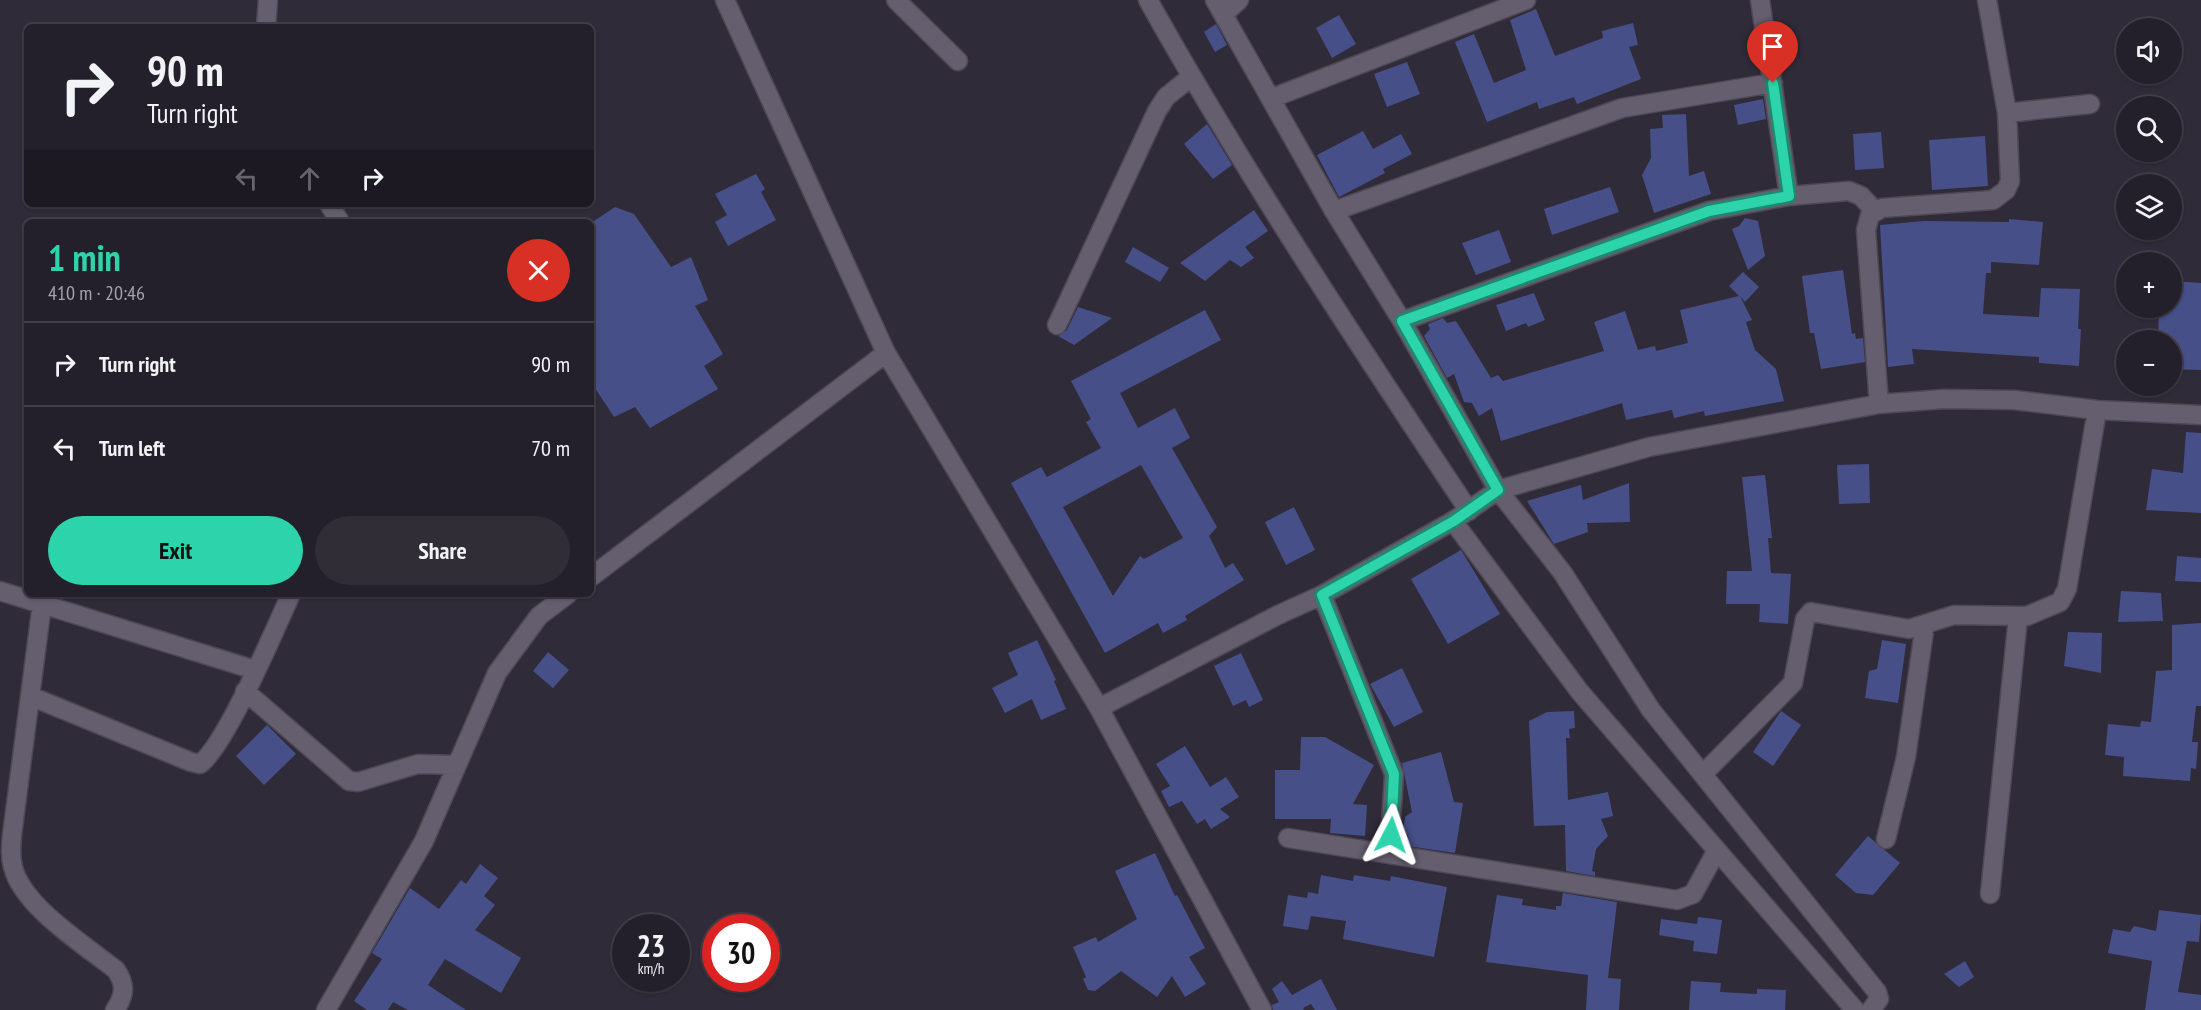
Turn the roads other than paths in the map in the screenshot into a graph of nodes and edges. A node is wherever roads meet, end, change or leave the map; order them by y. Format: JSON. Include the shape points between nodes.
{"nodes":[{"id":1,"x":268,"y":0,"type":"edge"},
{"id":2,"x":726,"y":0,"type":"edge"},
{"id":3,"x":897,"y":0,"type":"edge"},
{"id":4,"x":1148,"y":0,"type":"edge"},
{"id":5,"x":1239,"y":0,"type":"edge"},
{"id":6,"x":1526,"y":0,"type":"edge"},
{"id":7,"x":1760,"y":0,"type":"edge"},
{"id":8,"x":1987,"y":0,"type":"edge"},
{"id":9,"x":1220,"y":7,"type":"edge"},
{"id":10,"x":266,"y":24,"type":"edge"},
{"id":11,"x":958,"y":61,"type":"dead end"},
{"id":12,"x":1191,"y":77,"type":"junction"},
{"id":13,"x":1773,"y":83,"type":"junction"},
{"id":14,"x":1272,"y":98,"type":"junction"},
{"id":15,"x":2090,"y":104,"type":"dead end"},
{"id":16,"x":2007,"y":113,"type":"junction"},
{"id":17,"x":1789,"y":196,"type":"junction"},
{"id":18,"x":1334,"y":211,"type":"junction"},
{"id":19,"x":1875,"y":211,"type":"junction"},
{"id":20,"x":1402,"y":321,"type":"junction"},
{"id":21,"x":1057,"y":325,"type":"dead end"},
{"id":22,"x":886,"y":352,"type":"junction"},
{"id":23,"x":1879,"y":404,"type":"junction"},
{"id":24,"x":2097,"y":410,"type":"junction"},
{"id":25,"x":2201,"y":415,"type":"edge"},
{"id":26,"x":1498,"y":490,"type":"junction"},
{"id":27,"x":1470,"y":511,"type":"junction"},
{"id":28,"x":1454,"y":521,"type":"junction"},
{"id":29,"x":594,"y":575,"type":"edge"},
{"id":30,"x":0,"y":591,"type":"edge"},
{"id":31,"x":1322,"y":595,"type":"junction"},
{"id":32,"x":290,"y":597,"type":"edge"},
{"id":33,"x":564,"y":597,"type":"edge"},
{"id":34,"x":42,"y":604,"type":"junction"},
{"id":35,"x":2018,"y":617,"type":"junction"},
{"id":36,"x":1924,"y":624,"type":"junction"},
{"id":37,"x":255,"y":670,"type":"junction"},
{"id":38,"x":245,"y":691,"type":"junction"},
{"id":39,"x":30,"y":696,"type":"junction"},
{"id":40,"x":1099,"y":708,"type":"junction"},
{"id":41,"x":456,"y":765,"type":"junction"},
{"id":42,"x":1704,"y":773,"type":"junction"},
{"id":43,"x":1288,"y":838,"type":"dead end"},
{"id":44,"x":1886,"y":839,"type":"dead end"},
{"id":45,"x":1716,"y":852,"type":"junction"},
{"id":46,"x":1389,"y":854,"type":"junction"},
{"id":47,"x":1990,"y":894,"type":"dead end"},
{"id":48,"x":115,"y":1010,"type":"edge"},
{"id":49,"x":326,"y":1010,"type":"edge"},
{"id":50,"x":1262,"y":1010,"type":"edge"},
{"id":51,"x":1855,"y":1010,"type":"edge"},
{"id":52,"x":1871,"y":1010,"type":"edge"}],
"edges":[{"from":1,"to":10,"type":"street"},
{"from":2,"to":22,"type":"street"},
{"from":3,"to":11,"type":"street"},
{"from":4,"to":12,"type":"street"},
{"from":5,"to":9,"type":"street"},
{"from":6,"to":14,"type":"street"},
{"from":7,"to":13,"type":"street"},
{"from":8,"to":16,"type":"street"},
{"from":9,"to":14,"type":"street"},
{"from":12,"to":21,"type":"street","via":[[1166,97],[1157,111]]},
{"from":12,"to":27,"type":"street"},
{"from":13,"to":17,"type":"street"},
{"from":13,"to":18,"type":"street","via":[[1622,108]]},
{"from":14,"to":18,"type":"street"},
{"from":15,"to":16,"type":"street"},
{"from":16,"to":19,"type":"street","via":[[2010,181],[2000,197]]},
{"from":17,"to":19,"type":"street","via":[[1850,191]]},
{"from":17,"to":20,"type":"street","via":[[1709,211]]},
{"from":18,"to":20,"type":"street"},
{"from":19,"to":23,"type":"street","via":[[1866,230]]},
{"from":20,"to":26,"type":"street"},
{"from":22,"to":29,"type":"street"},
{"from":22,"to":40,"type":"street"},
{"from":23,"to":24,"type":"street","via":[[1944,399],[2014,400]]},
{"from":23,"to":26,"type":"street","via":[[1649,447]]},
{"from":24,"to":25,"type":"street"},
{"from":24,"to":35,"type":"street","via":[[2067,589],[2055,605]]},
{"from":26,"to":27,"type":"street"},
{"from":26,"to":42,"type":"street","via":[[1562,572],[1651,710]]},
{"from":27,"to":28,"type":"street"},
{"from":28,"to":31,"type":"street"},
{"from":28,"to":45,"type":"street","via":[[1580,692]]},
{"from":30,"to":34,"type":"street"},
{"from":31,"to":40,"type":"street"},
{"from":31,"to":46,"type":"street","via":[[1394,774]]},
{"from":32,"to":37,"type":"street"},
{"from":33,"to":41,"type":"street","via":[[539,616],[497,673]]},
{"from":34,"to":37,"type":"street"},
{"from":34,"to":39,"type":"street"},
{"from":35,"to":36,"type":"street","via":[[1954,615]]},
{"from":35,"to":47,"type":"street"},
{"from":36,"to":42,"type":"street","via":[[1901,629],[1815,612],[1807,615],[1793,683]]},
{"from":36,"to":44,"type":"street","via":[[1906,757]]},
{"from":37,"to":38,"type":"street"},
{"from":38,"to":39,"type":"street","via":[[212,752],[200,764]]},
{"from":38,"to":41,"type":"street","via":[[349,781],[358,782],[418,764]]},
{"from":39,"to":48,"type":"street","via":[[12,835],[13,869],[44,912],[116,970],[123,980],[124,992]]},
{"from":40,"to":50,"type":"street"},
{"from":41,"to":49,"type":"street","via":[[424,841]]},
{"from":42,"to":52,"type":"street","via":[[1762,852],[1876,992],[1879,999]]},
{"from":43,"to":46,"type":"street"},
{"from":45,"to":46,"type":"street","via":[[1694,894],[1677,900]]},
{"from":45,"to":51,"type":"street"}]}
